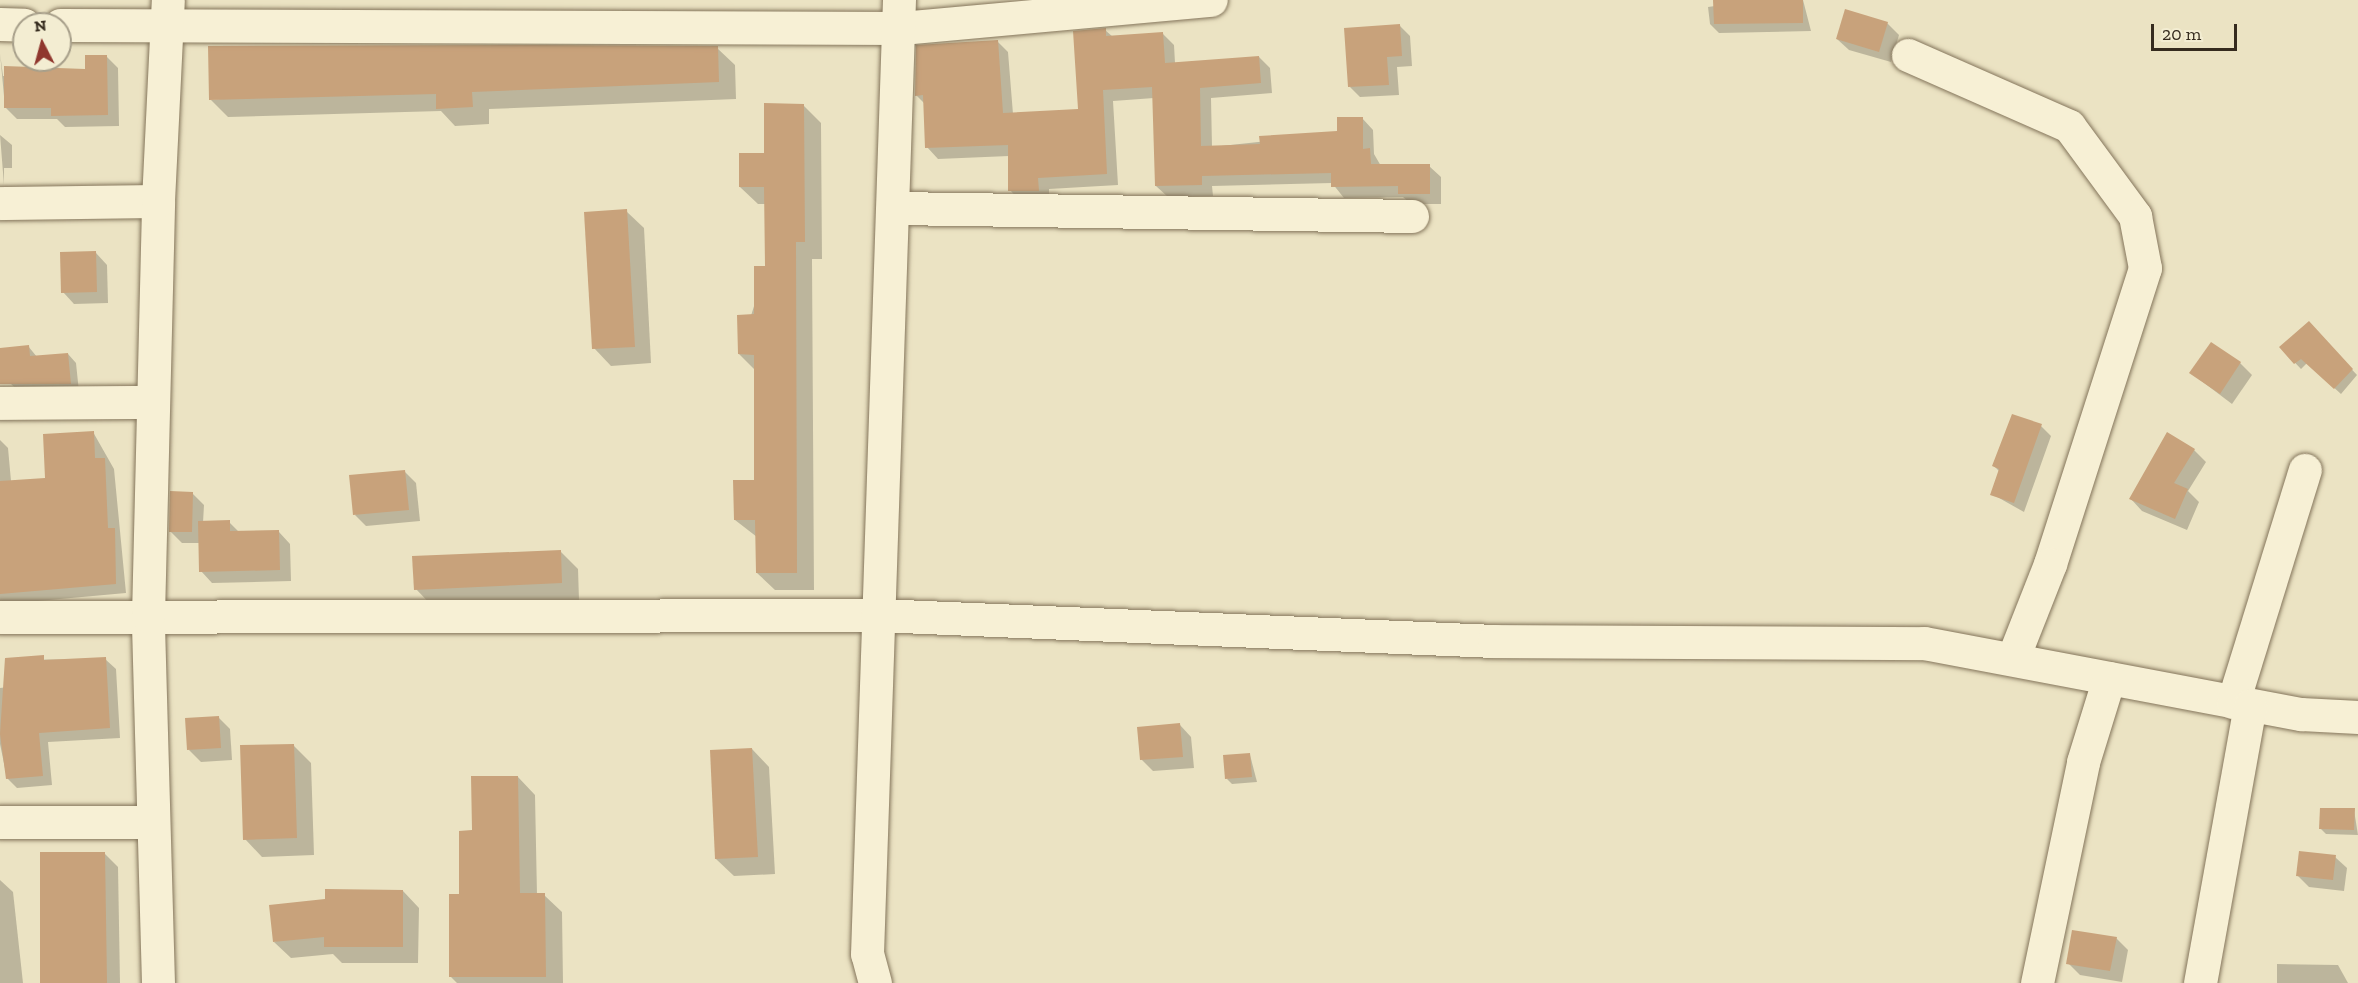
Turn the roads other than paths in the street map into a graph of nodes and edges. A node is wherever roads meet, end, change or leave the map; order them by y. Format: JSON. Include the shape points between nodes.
{"nodes":[{"id":1,"x":1211,"y":0,"type":"edge"},
{"id":2,"x":169,"y":13,"type":"edge"},
{"id":3,"x":900,"y":14,"type":"edge"},
{"id":4,"x":72,"y":24,"type":"edge"},
{"id":5,"x":1908,"y":55,"type":"dead end"},
{"id":6,"x":158,"y":201,"type":"junction"},
{"id":7,"x":0,"y":203,"type":"edge"},
{"id":8,"x":894,"y":208,"type":"junction"},
{"id":9,"x":1412,"y":216,"type":"dead end"},
{"id":10,"x":151,"y":402,"type":"junction"},
{"id":11,"x":0,"y":403,"type":"edge"},
{"id":12,"x":2305,"y":470,"type":"dead end"},
{"id":13,"x":877,"y":615,"type":"junction"},
{"id":14,"x":148,"y":616,"type":"junction"},
{"id":15,"x":0,"y":617,"type":"edge"},
{"id":16,"x":2013,"y":658,"type":"junction"},
{"id":17,"x":2109,"y":678,"type":"junction"},
{"id":18,"x":2242,"y":703,"type":"junction"},
{"id":19,"x":2358,"y":717,"type":"edge"},
{"id":20,"x":0,"y":822,"type":"edge"},
{"id":21,"x":153,"y":822,"type":"junction"},
{"id":22,"x":158,"y":983,"type":"edge"},
{"id":23,"x":874,"y":983,"type":"edge"},
{"id":24,"x":2037,"y":983,"type":"edge"},
{"id":25,"x":2200,"y":983,"type":"edge"}],
"edges":[{"from":1,"to":3,"type":"street"},
{"from":2,"to":3,"type":"street"},
{"from":2,"to":4,"type":"street"},
{"from":2,"to":6,"type":"street"},
{"from":3,"to":8,"type":"street"},
{"from":5,"to":16,"type":"street","via":[[2068,126],[2134,216],[2145,268],[2050,564]]},
{"from":6,"to":7,"type":"street"},
{"from":6,"to":10,"type":"street"},
{"from":8,"to":9,"type":"street"},
{"from":8,"to":13,"type":"street"},
{"from":10,"to":11,"type":"street"},
{"from":10,"to":14,"type":"street"},
{"from":12,"to":18,"type":"street"},
{"from":13,"to":14,"type":"street"},
{"from":13,"to":16,"type":"street","via":[[1494,641],[1924,643]]},
{"from":13,"to":23,"type":"street","via":[[867,954]]},
{"from":14,"to":15,"type":"street"},
{"from":14,"to":21,"type":"street"},
{"from":16,"to":17,"type":"street"},
{"from":17,"to":18,"type":"street"},
{"from":17,"to":24,"type":"street","via":[[2083,762]]},
{"from":18,"to":19,"type":"street"},
{"from":18,"to":25,"type":"street"},
{"from":20,"to":21,"type":"street"},
{"from":21,"to":22,"type":"street"}]}
